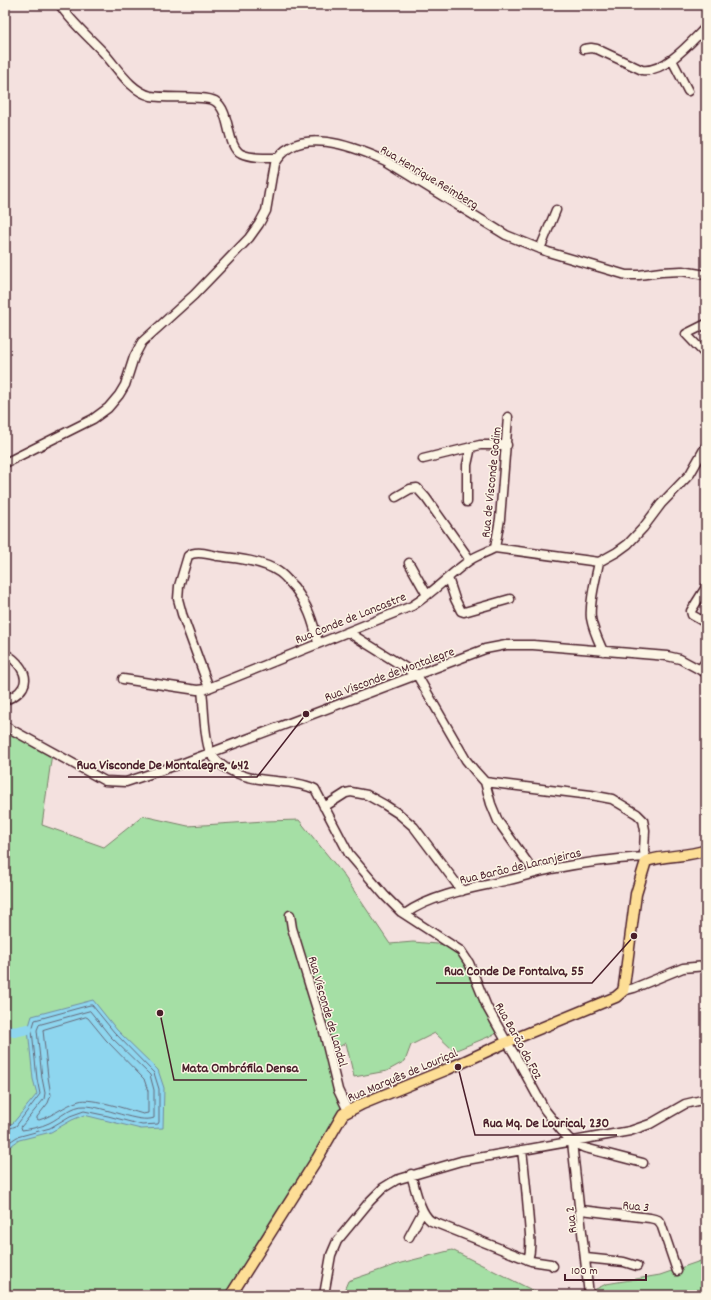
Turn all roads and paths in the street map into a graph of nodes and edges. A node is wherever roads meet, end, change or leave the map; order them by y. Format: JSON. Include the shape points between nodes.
{"nodes":[{"id":1,"x":60,"y":5,"type":"edge"},
{"id":2,"x":706,"y":27,"type":"edge"},
{"id":3,"x":584,"y":49,"type":"dead end"},
{"id":4,"x":672,"y":60,"type":"junction"},
{"id":5,"x":688,"y":91,"type":"dead end"},
{"id":6,"x":277,"y":158,"type":"junction"},
{"id":7,"x":556,"y":210,"type":"dead end"},
{"id":8,"x":540,"y":249,"type":"junction"},
{"id":9,"x":706,"y":275,"type":"edge"},
{"id":10,"x":706,"y":324,"type":"edge"},
{"id":11,"x":706,"y":355,"type":"edge"},
{"id":12,"x":508,"y":417,"type":"dead end"},
{"id":13,"x":507,"y":445,"type":"junction"},
{"id":14,"x":706,"y":446,"type":"edge"},
{"id":15,"x":471,"y":447,"type":"junction"},
{"id":16,"x":423,"y":459,"type":"dead end"},
{"id":17,"x":5,"y":463,"type":"edge"},
{"id":18,"x":396,"y":497,"type":"dead end"},
{"id":19,"x":466,"y":502,"type":"dead end"},
{"id":20,"x":495,"y":548,"type":"junction"},
{"id":21,"x":470,"y":560,"type":"junction"},
{"id":22,"x":599,"y":562,"type":"junction"},
{"id":23,"x":410,"y":563,"type":"dead end"},
{"id":24,"x":448,"y":578,"type":"junction"},
{"id":25,"x":706,"y":587,"type":"edge"},
{"id":26,"x":428,"y":595,"type":"junction"},
{"id":27,"x":510,"y":599,"type":"dead end"},
{"id":28,"x":706,"y":623,"type":"edge"},
{"id":29,"x":348,"y":632,"type":"junction"},
{"id":30,"x":318,"y":643,"type":"junction"},
{"id":31,"x":603,"y":651,"type":"junction"},
{"id":32,"x":5,"y":654,"type":"edge"},
{"id":33,"x":706,"y":661,"type":"edge"},
{"id":34,"x":703,"y":671,"type":"edge"},
{"id":35,"x":417,"y":675,"type":"junction"},
{"id":36,"x":123,"y":679,"type":"dead end"},
{"id":37,"x":205,"y":689,"type":"junction"},
{"id":38,"x":5,"y":700,"type":"edge"},
{"id":39,"x":5,"y":726,"type":"edge"},
{"id":40,"x":211,"y":752,"type":"junction"},
{"id":41,"x":485,"y":782,"type":"junction"},
{"id":42,"x":324,"y":807,"type":"junction"},
{"id":43,"x":703,"y":853,"type":"edge"},
{"id":44,"x":646,"y":859,"type":"junction"},
{"id":45,"x":535,"y":873,"type":"junction"},
{"id":46,"x":462,"y":891,"type":"junction"},
{"id":47,"x":405,"y":914,"type":"junction"},
{"id":48,"x":290,"y":915,"type":"dead end"},
{"id":49,"x":706,"y":966,"type":"edge"},
{"id":50,"x":623,"y":992,"type":"junction"},
{"id":51,"x":507,"y":1042,"type":"junction"},
{"id":52,"x":706,"y":1099,"type":"edge"},
{"id":53,"x":348,"y":1111,"type":"junction"},
{"id":54,"x":561,"y":1130,"type":"junction"},
{"id":55,"x":571,"y":1142,"type":"junction"},
{"id":56,"x":559,"y":1143,"type":"junction"},
{"id":57,"x":522,"y":1150,"type":"junction"},
{"id":58,"x":643,"y":1163,"type":"dead end"},
{"id":59,"x":411,"y":1174,"type":"junction"},
{"id":60,"x":581,"y":1210,"type":"junction"},
{"id":61,"x":423,"y":1211,"type":"junction"},
{"id":62,"x":409,"y":1237,"type":"dead end"},
{"id":63,"x":586,"y":1258,"type":"junction"},
{"id":64,"x":528,"y":1260,"type":"junction"},
{"id":65,"x":553,"y":1266,"type":"dead end"},
{"id":66,"x":637,"y":1266,"type":"dead end"},
{"id":67,"x":677,"y":1271,"type":"dead end"},
{"id":68,"x":231,"y":1295,"type":"edge"},
{"id":69,"x":324,"y":1295,"type":"edge"},
{"id":70,"x":589,"y":1295,"type":"edge"}],
"edges":[{"from":1,"to":6,"type":"street","via":[[76,26],[140,92],[150,96],[214,100],[224,113],[237,151],[247,156]]},
{"from":2,"to":4,"type":"street"},
{"from":3,"to":4,"type":"street","via":[[597,49],[645,71]]},
{"from":4,"to":5,"type":"street"},
{"from":6,"to":8,"type":"street","name":"Rua Henrique Reimberg","via":[[298,144],[315,141],[336,142],[365,152],[386,161],[506,235]]},
{"from":6,"to":17,"type":"street","via":[[270,179],[266,211],[259,224],[249,238],[194,295],[142,342],[125,385],[114,402],[101,414]]},
{"from":7,"to":8,"type":"street"},
{"from":8,"to":9,"type":"street","name":"Rua Henrique Reimberg","via":[[626,275],[682,271]]},
{"from":10,"to":11,"type":"street","via":[[686,334]]},
{"from":12,"to":13,"type":"street","name":"Rua de Visconde Godim"},
{"from":13,"to":15,"type":"street"},
{"from":13,"to":20,"type":"street","name":"Rua de Visconde Godim"},
{"from":14,"to":22,"type":"street","via":[[690,474],[661,504],[643,528],[628,544]]},
{"from":15,"to":16,"type":"street"},
{"from":15,"to":19,"type":"street","via":[[467,465]]},
{"from":18,"to":21,"type":"street","via":[[417,488]]},
{"from":20,"to":21,"type":"street","name":"Rua Conde de Lancastre"},
{"from":20,"to":22,"type":"street"},
{"from":21,"to":24,"type":"street","name":"Rua Conde de Lancastre"},
{"from":22,"to":31,"type":"street","via":[[591,616],[594,631]]},
{"from":23,"to":26,"type":"street"},
{"from":24,"to":26,"type":"street","name":"Rua Conde de Lancastre"},
{"from":24,"to":27,"type":"street","via":[[461,611]]},
{"from":25,"to":28,"type":"street","via":[[691,611],[692,615]]},
{"from":26,"to":29,"type":"street","name":"Rua Conde de Lancastre","via":[[406,609]]},
{"from":29,"to":30,"type":"street","name":"Rua Conde de Lancastre"},
{"from":29,"to":35,"type":"street"},
{"from":30,"to":37,"type":"street","name":"Rua Conde de Lancastre"},
{"from":30,"to":37,"type":"street","name":"Rua Barão da Foz","via":[[307,607],[279,572],[244,560],[190,554],[181,576],[178,600]]},
{"from":31,"to":34,"type":"street","name":"Rua Visconde de Montalegre","via":[[675,658]]},
{"from":31,"to":35,"type":"street","name":"Rua Visconde de Montalegre","via":[[533,645],[497,646]]},
{"from":32,"to":38,"type":"street","via":[[18,663],[25,680],[20,692]]},
{"from":33,"to":34,"type":"street"},
{"from":35,"to":40,"type":"street","name":"Rua Visconde de Montalegre"},
{"from":35,"to":41,"type":"street","via":[[466,760]]},
{"from":36,"to":37,"type":"street"},
{"from":37,"to":40,"type":"street","name":"Rua Barão da Foz","via":[[207,741]]},
{"from":39,"to":40,"type":"street","name":"Rua Visconde de Montalegre","via":[[97,777],[111,782],[134,780]]},
{"from":40,"to":42,"type":"street","name":"Rua Barão da Foz","via":[[222,765],[240,775],[314,789]]},
{"from":41,"to":44,"type":"street","via":[[612,799],[643,820]]},
{"from":41,"to":45,"type":"street","via":[[498,821]]},
{"from":42,"to":46,"type":"street","via":[[348,792],[357,792],[385,805],[406,820],[428,844]]},
{"from":42,"to":47,"type":"street","name":"Rua Barão da Foz","via":[[349,854],[385,896]]},
{"from":43,"to":44,"type":"main road","name":"Rua Barão de Laranjeiras"},
{"from":44,"to":45,"type":"street","name":"Rua Barão de Laranjeiras","via":[[611,859]]},
{"from":44,"to":50,"type":"main road","via":[[636,894]]},
{"from":45,"to":46,"type":"street","name":"Rua Barão de Laranjeiras"},
{"from":46,"to":47,"type":"street","name":"Rua Barão de Laranjeiras","via":[[420,905]]},
{"from":47,"to":51,"type":"street","name":"Rua Barão da Foz","via":[[464,954],[487,1008]]},
{"from":48,"to":53,"type":"street","name":"Rua Visconde de Landal","via":[[338,1090]]},
{"from":49,"to":50,"type":"street","via":[[684,968]]},
{"from":50,"to":51,"type":"main road","name":"Rua Marquês de Louriçal","via":[[611,1000]]},
{"from":51,"to":53,"type":"main road","name":"Rua Marquês de Louriçal"},
{"from":51,"to":54,"type":"street","name":"Rua Barão da Foz","via":[[545,1110]]},
{"from":52,"to":55,"type":"street","via":[[685,1104],[650,1124],[602,1137]]},
{"from":53,"to":68,"type":"main road","name":"Rua Marquês de Louriçal","via":[[343,1114]]},
{"from":54,"to":55,"type":"street","name":"Rua Barão da Foz"},
{"from":54,"to":56,"type":"street"},
{"from":55,"to":56,"type":"street"},
{"from":55,"to":58,"type":"street","name":"Rua Barão da Foz","via":[[594,1151]]},
{"from":55,"to":60,"type":"street","name":"Rua 2"},
{"from":56,"to":57,"type":"street"},
{"from":57,"to":59,"type":"street","via":[[461,1160]]},
{"from":57,"to":64,"type":"street","via":[[530,1237]]},
{"from":59,"to":61,"type":"street"},
{"from":59,"to":69,"type":"street","via":[[383,1188],[337,1241]]},
{"from":60,"to":63,"type":"street","name":"Rua 2"},
{"from":60,"to":67,"type":"street","name":"Rua 3","via":[[658,1220]]},
{"from":61,"to":62,"type":"street"},
{"from":61,"to":64,"type":"street","via":[[431,1221]]},
{"from":63,"to":66,"type":"street"},
{"from":63,"to":70,"type":"street","name":"Rua 2"},
{"from":64,"to":65,"type":"street"}]}
